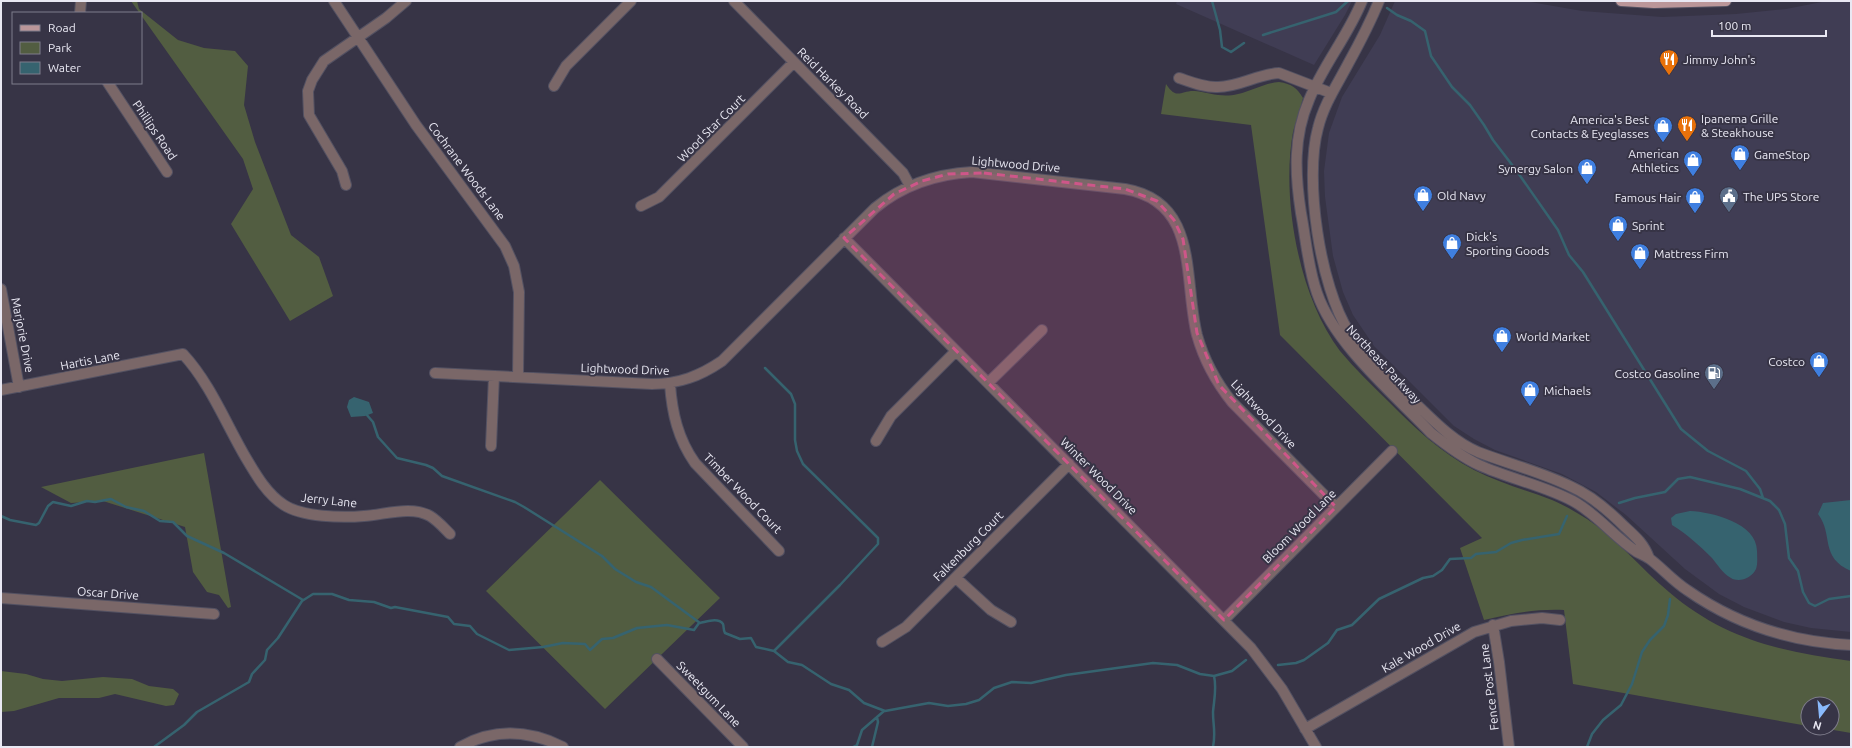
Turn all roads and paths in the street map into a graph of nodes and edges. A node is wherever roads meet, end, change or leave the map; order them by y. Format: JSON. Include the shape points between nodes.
{"nodes":[{"id":1,"x":81,"y":1,"type":"edge"},
{"id":2,"x":334,"y":1,"type":"edge"},
{"id":3,"x":406,"y":1,"type":"edge"},
{"id":4,"x":631,"y":1,"type":"edge"},
{"id":5,"x":734,"y":1,"type":"edge"},
{"id":6,"x":1362,"y":1,"type":"edge"},
{"id":7,"x":1379,"y":1,"type":"edge"},
{"id":8,"x":1621,"y":1,"type":"edge"},
{"id":9,"x":1726,"y":1,"type":"edge"},
{"id":10,"x":1655,"y":2,"type":"edge"},
{"id":11,"x":80,"y":12,"type":"edge"},
{"id":12,"x":358,"y":37,"type":"junction"},
{"id":13,"x":794,"y":62,"type":"junction"},
{"id":14,"x":1178,"y":78,"type":"dead end"},
{"id":15,"x":109,"y":84,"type":"edge"},
{"id":16,"x":554,"y":86,"type":"dead end"},
{"id":17,"x":1316,"y":86,"type":"junction"},
{"id":18,"x":1331,"y":93,"type":"junction"},
{"id":19,"x":167,"y":172,"type":"dead end"},
{"id":20,"x":346,"y":185,"type":"dead end"},
{"id":21,"x":910,"y":186,"type":"junction"},
{"id":22,"x":641,"y":206,"type":"dead end"},
{"id":23,"x":844,"y":238,"type":"junction"},
{"id":24,"x":1,"y":289,"type":"edge"},
{"id":25,"x":1042,"y":330,"type":"dead end"},
{"id":26,"x":956,"y":351,"type":"junction"},
{"id":27,"x":183,"y":354,"type":"joint"},
{"id":28,"x":435,"y":373,"type":"dead end"},
{"id":29,"x":494,"y":376,"type":"junction"},
{"id":30,"x":518,"y":377,"type":"junction"},
{"id":31,"x":988,"y":383,"type":"junction"},
{"id":32,"x":670,"y":384,"type":"junction"},
{"id":33,"x":19,"y":387,"type":"junction"},
{"id":34,"x":1,"y":390,"type":"edge"},
{"id":35,"x":876,"y":441,"type":"dead end"},
{"id":36,"x":491,"y":446,"type":"dead end"},
{"id":37,"x":1392,"y":450,"type":"dead end"},
{"id":38,"x":1069,"y":464,"type":"junction"},
{"id":39,"x":1336,"y":507,"type":"junction"},
{"id":40,"x":450,"y":534,"type":"dead end"},
{"id":41,"x":779,"y":551,"type":"dead end"},
{"id":42,"x":1649,"y":558,"type":"junction"},
{"id":43,"x":956,"y":578,"type":"junction"},
{"id":44,"x":1,"y":598,"type":"edge"},
{"id":45,"x":214,"y":614,"type":"dead end"},
{"id":46,"x":1224,"y":620,"type":"junction"},
{"id":47,"x":1560,"y":620,"type":"dead end"},
{"id":48,"x":1011,"y":622,"type":"dead end"},
{"id":49,"x":1493,"y":625,"type":"junction"},
{"id":50,"x":882,"y":642,"type":"dead end"},
{"id":51,"x":1851,"y":645,"type":"edge"},
{"id":52,"x":657,"y":659,"type":"dead end"},
{"id":53,"x":1305,"y":729,"type":"junction"},
{"id":54,"x":460,"y":747,"type":"edge"},
{"id":55,"x":563,"y":747,"type":"edge"},
{"id":56,"x":743,"y":747,"type":"edge"},
{"id":57,"x":1316,"y":747,"type":"edge"},
{"id":58,"x":1509,"y":747,"type":"edge"}],
"edges":[{"from":1,"to":11,"type":"street"},
{"from":2,"to":12,"type":"street","name":"Cochrane Woods Lane"},
{"from":3,"to":12,"type":"street"},
{"from":4,"to":16,"type":"street","via":[[566,66]]},
{"from":5,"to":13,"type":"street","name":"Reid Harkey Road"},
{"from":6,"to":17,"type":"street","name":"Northeast Parkway","via":[[1352,25]]},
{"from":7,"to":18,"type":"street","name":"Northeast Parkway"},
{"from":8,"to":10,"type":"main road"},
{"from":9,"to":10,"type":"main road"},
{"from":12,"to":20,"type":"street","via":[[324,60],[308,91],[309,115],[342,171]]},
{"from":12,"to":30,"type":"street","name":"Cochrane Woods Lane","via":[[416,125],[498,235],[510,257],[519,292]]},
{"from":13,"to":21,"type":"street","name":"Reid Harkey Road","via":[[903,173]]},
{"from":13,"to":22,"type":"street","name":"Wood Star Court","via":[[658,197]]},
{"from":14,"to":17,"type":"street","via":[[1217,88],[1279,73]]},
{"from":15,"to":19,"type":"street","name":"Phillips Road"},
{"from":17,"to":18,"type":"street"},
{"from":17,"to":42,"type":"street","name":"Northeast Parkway","via":[[1309,99],[1297,142],[1296,180],[1315,287],[1336,330],[1349,348],[1445,444],[1480,465],[1558,493]]},
{"from":18,"to":42,"type":"street","name":"Northeast Parkway","via":[[1316,138],[1312,185],[1328,285],[1349,333],[1366,354],[1437,425],[1476,451],[1540,473],[1582,492],[1613,514],[1645,546]]},
{"from":21,"to":23,"type":"street","name":"Lightwood Drive","via":[[884,201]]},
{"from":21,"to":39,"type":"street","name":"Lightwood Drive","via":[[948,174],[984,173],[1125,189],[1142,193],[1157,201],[1174,220],[1183,239],[1197,333],[1219,385],[1232,402]]},
{"from":23,"to":26,"type":"street","name":"Winter Wood Drive"},
{"from":23,"to":32,"type":"street","name":"Lightwood Drive","via":[[722,361],[695,377]]},
{"from":24,"to":33,"type":"street","name":"Marjorie Drive"},
{"from":25,"to":31,"type":"street"},
{"from":26,"to":31,"type":"street","name":"Winter Wood Drive"},
{"from":26,"to":35,"type":"street","via":[[891,416]]},
{"from":27,"to":33,"type":"street","name":"Hartis Lane"},
{"from":27,"to":40,"type":"street","name":"Jerry Lane","via":[[200,376],[259,479],[272,496],[284,505],[301,512],[330,515],[363,516],[418,512],[430,516]]},
{"from":28,"to":29,"type":"street","name":"Lightwood Drive"},
{"from":29,"to":30,"type":"street","name":"Lightwood Drive"},
{"from":29,"to":36,"type":"street"},
{"from":30,"to":32,"type":"street","name":"Lightwood Drive"},
{"from":31,"to":38,"type":"street","name":"Winter Wood Drive"},
{"from":32,"to":41,"type":"street","name":"Timber Wood Court","via":[[677,429],[689,455]]},
{"from":33,"to":34,"type":"street","name":"Hartis Lane"},
{"from":37,"to":39,"type":"street","name":"Bloom Wood Lane"},
{"from":38,"to":43,"type":"street","name":"Falkenburg Court"},
{"from":38,"to":46,"type":"street","name":"Winter Wood Drive"},
{"from":39,"to":46,"type":"street","name":"Bloom Wood Lane"},
{"from":42,"to":51,"type":"street","name":"Northeast Parkway","via":[[1688,592],[1757,628],[1808,641]]},
{"from":43,"to":48,"type":"street","via":[[991,610]]},
{"from":43,"to":50,"type":"street","name":"Falkenburg Court","via":[[906,627]]},
{"from":44,"to":45,"type":"street","name":"Oscar Drive"},
{"from":46,"to":53,"type":"street","name":"Winter Wood Drive","via":[[1271,673]]},
{"from":47,"to":49,"type":"street","name":"Kale Wood Drive","via":[[1525,619]]},
{"from":49,"to":53,"type":"street","name":"Kale Wood Drive","via":[[1463,637]]},
{"from":49,"to":58,"type":"street","name":"Fence Post Lane"},
{"from":52,"to":56,"type":"street","name":"Sweetgum Lane"},
{"from":53,"to":57,"type":"street","name":"Winter Wood Drive"},
{"from":54,"to":55,"type":"street","via":[[489,735],[514,732],[540,737]]}]}
